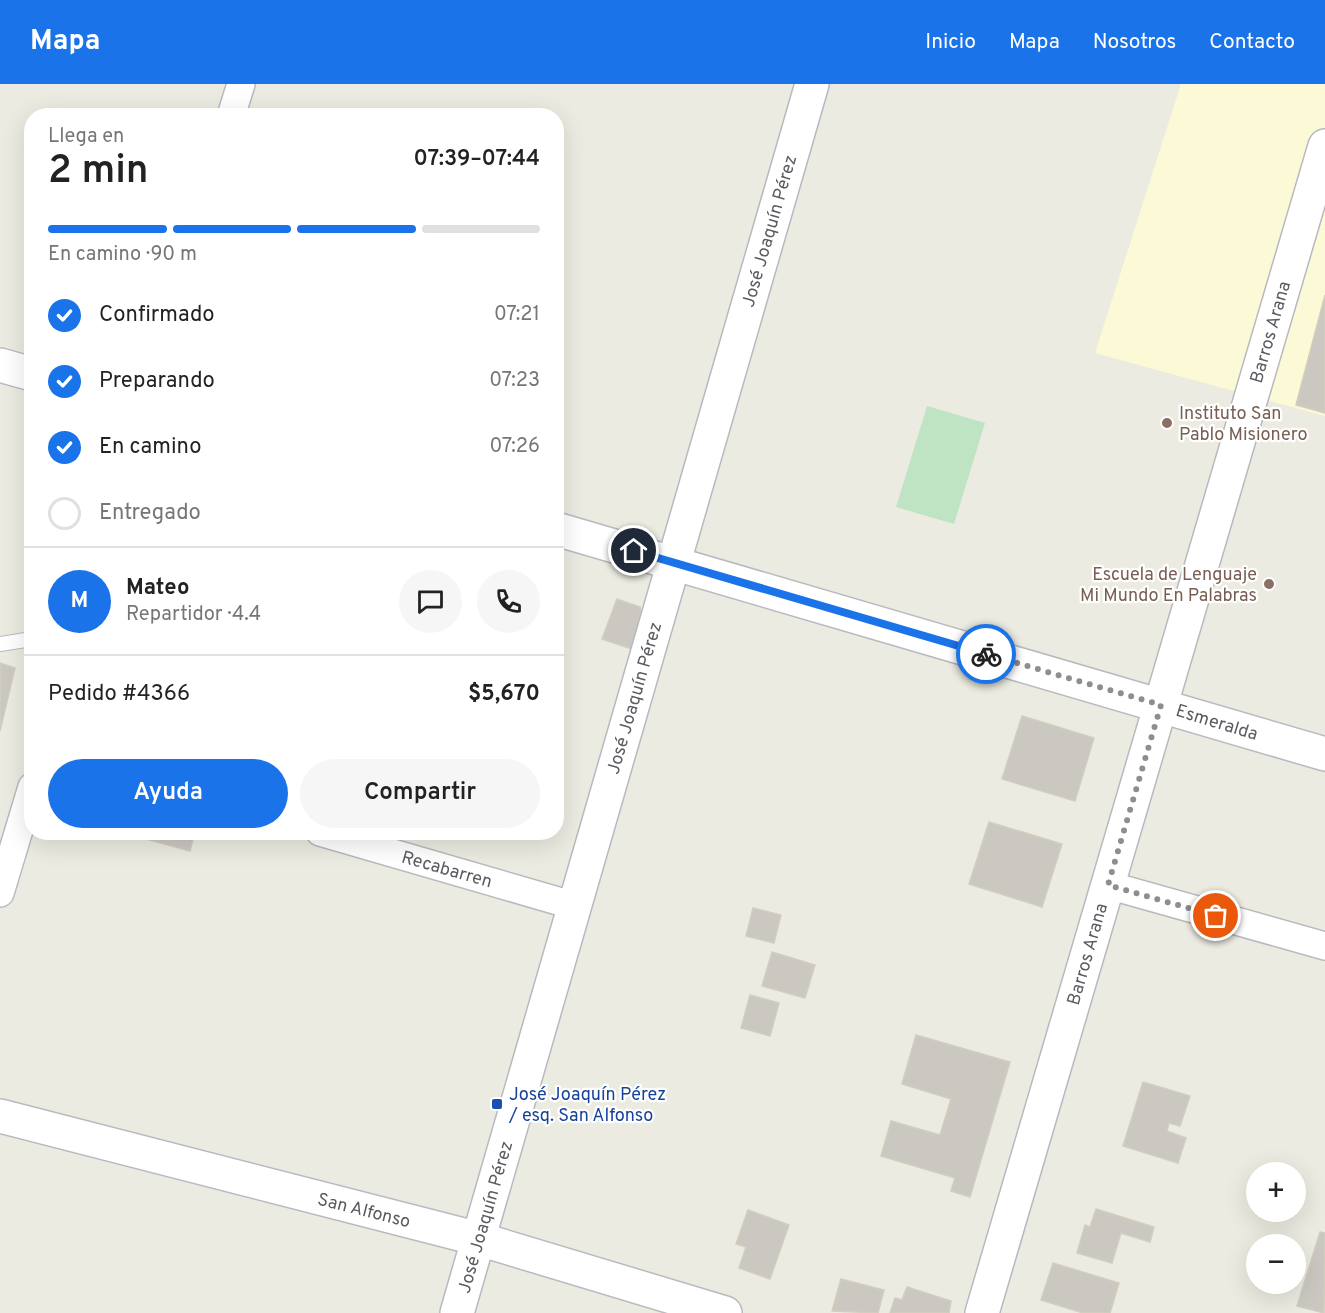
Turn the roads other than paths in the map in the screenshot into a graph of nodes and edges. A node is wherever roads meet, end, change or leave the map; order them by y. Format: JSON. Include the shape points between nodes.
{"nodes":[{"id":1,"x":241,"y":84,"type":"edge"},
{"id":2,"x":812,"y":84,"type":"edge"},
{"id":3,"x":234,"y":108,"type":"edge"},
{"id":4,"x":1325,"y":146,"type":"edge"},
{"id":5,"x":0,"y":365,"type":"edge"},
{"id":6,"x":24,"y":372,"type":"edge"},
{"id":7,"x":564,"y":531,"type":"edge"},
{"id":8,"x":673,"y":563,"type":"junction"},
{"id":9,"x":24,"y":640,"type":"edge"},
{"id":10,"x":0,"y":644,"type":"edge"},
{"id":11,"x":1161,"y":705,"type":"junction"},
{"id":12,"x":1325,"y":754,"type":"edge"},
{"id":13,"x":24,"y":814,"type":"edge"},
{"id":14,"x":348,"y":840,"type":"edge"},
{"id":15,"x":1108,"y":885,"type":"junction"},
{"id":16,"x":0,"y":893,"type":"edge"},
{"id":17,"x":575,"y":906,"type":"junction"},
{"id":18,"x":1325,"y":946,"type":"edge"},
{"id":19,"x":0,"y":1116,"type":"edge"},
{"id":20,"x":479,"y":1239,"type":"junction"},
{"id":21,"x":457,"y":1313,"type":"edge"},
{"id":22,"x":725,"y":1313,"type":"edge"},
{"id":23,"x":982,"y":1313,"type":"edge"}],
"edges":[{"from":1,"to":3,"type":"street"},
{"from":2,"to":8,"type":"main road","name":"José Joaquín Pérez"},
{"from":4,"to":11,"type":"main road","name":"Barros Arana"},
{"from":5,"to":6,"type":"main road"},
{"from":7,"to":8,"type":"main road","name":"Esmeralda"},
{"from":8,"to":11,"type":"main road","name":"Esmeralda"},
{"from":8,"to":17,"type":"main road","name":"José Joaquín Pérez"},
{"from":9,"to":10,"type":"lane"},
{"from":11,"to":12,"type":"main road","name":"Esmeralda"},
{"from":11,"to":15,"type":"main road","name":"Barros Arana"},
{"from":13,"to":16,"type":"street"},
{"from":14,"to":17,"type":"street","name":"Recabarren"},
{"from":15,"to":18,"type":"street"},
{"from":15,"to":23,"type":"main road","name":"Barros Arana"},
{"from":17,"to":20,"type":"main road","name":"José Joaquín Pérez"},
{"from":19,"to":20,"type":"main road","name":"San Alfonso"},
{"from":20,"to":21,"type":"main road","name":"José Joaquín Pérez"},
{"from":20,"to":22,"type":"main road","name":"San Alfonso"}]}
